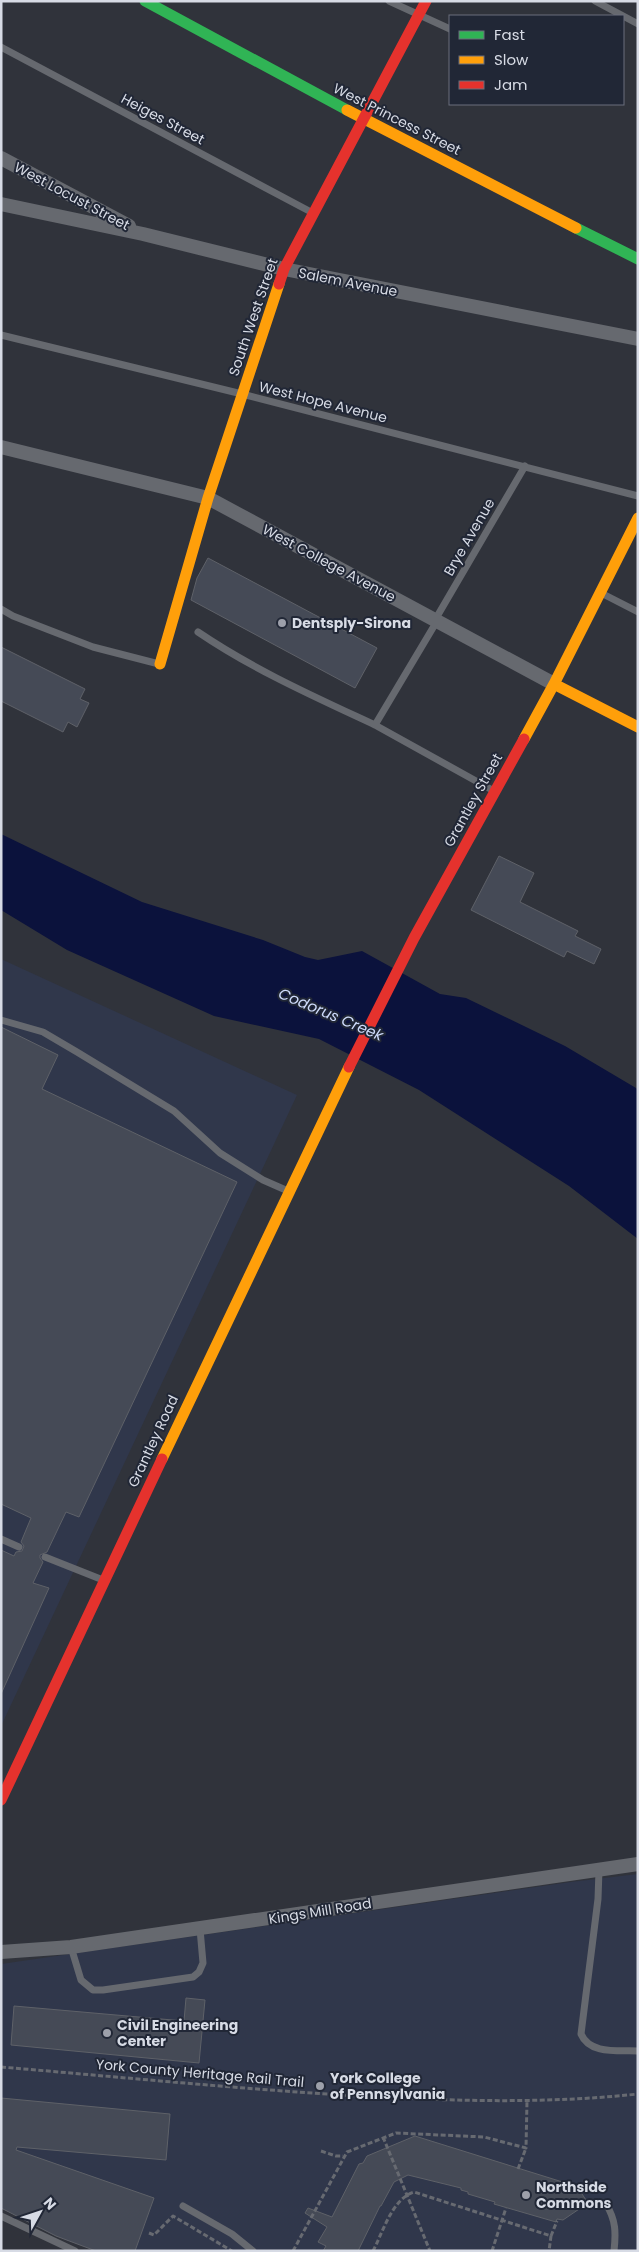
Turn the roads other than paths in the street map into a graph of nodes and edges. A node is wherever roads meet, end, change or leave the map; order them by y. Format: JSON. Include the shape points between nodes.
{"nodes":[{"id":1,"x":145,"y":1,"type":"edge"},
{"id":2,"x":389,"y":1,"type":"edge"},
{"id":3,"x":426,"y":1,"type":"edge"},
{"id":4,"x":595,"y":1,"type":"edge"},
{"id":5,"x":621,"y":15,"type":"edge"},
{"id":6,"x":418,"y":16,"type":"junction"},
{"id":7,"x":624,"y":17,"type":"edge"},
{"id":8,"x":638,"y":24,"type":"edge"},
{"id":9,"x":449,"y":29,"type":"edge"},
{"id":10,"x":1,"y":47,"type":"edge"},
{"id":11,"x":365,"y":120,"type":"junction"},
{"id":12,"x":1,"y":158,"type":"edge"},
{"id":13,"x":1,"y":204,"type":"edge"},
{"id":14,"x":314,"y":213,"type":"junction"},
{"id":15,"x":143,"y":234,"type":"junction"},
{"id":16,"x":638,"y":259,"type":"edge"},
{"id":17,"x":284,"y":269,"type":"junction"},
{"id":18,"x":1,"y":335,"type":"edge"},
{"id":19,"x":638,"y":339,"type":"edge"},
{"id":20,"x":242,"y":394,"type":"junction"},
{"id":21,"x":1,"y":447,"type":"edge"},
{"id":22,"x":525,"y":466,"type":"junction"},
{"id":23,"x":638,"y":496,"type":"edge"},
{"id":24,"x":208,"y":498,"type":"junction"},
{"id":25,"x":638,"y":518,"type":"edge"},
{"id":26,"x":599,"y":592,"type":"junction"},
{"id":27,"x":1,"y":609,"type":"edge"},
{"id":28,"x":638,"y":612,"type":"edge"},
{"id":29,"x":436,"y":620,"type":"junction"},
{"id":30,"x":198,"y":632,"type":"dead end"},
{"id":31,"x":160,"y":664,"type":"joint"},
{"id":32,"x":554,"y":684,"type":"junction"},
{"id":33,"x":375,"y":726,"type":"junction"},
{"id":34,"x":638,"y":726,"type":"edge"},
{"id":35,"x":495,"y":792,"type":"junction"},
{"id":36,"x":1,"y":1020,"type":"edge"},
{"id":37,"x":334,"y":1096,"type":"joint"},
{"id":38,"x":289,"y":1191,"type":"junction"},
{"id":39,"x":1,"y":1539,"type":"edge"},
{"id":40,"x":18,"y":1546,"type":"dead end"},
{"id":41,"x":45,"y":1557,"type":"dead end"},
{"id":42,"x":104,"y":1580,"type":"junction"},
{"id":43,"x":1,"y":1800,"type":"edge"},
{"id":44,"x":638,"y":1864,"type":"edge"},
{"id":45,"x":598,"y":1870,"type":"junction"},
{"id":46,"x":200,"y":1929,"type":"junction"},
{"id":47,"x":71,"y":1947,"type":"junction"},
{"id":48,"x":1,"y":1952,"type":"edge"},
{"id":49,"x":638,"y":2051,"type":"edge"},
{"id":50,"x":606,"y":2204,"type":"dead end"},
{"id":51,"x":182,"y":2206,"type":"dead end"},
{"id":52,"x":1,"y":2216,"type":"edge"},
{"id":53,"x":75,"y":2251,"type":"edge"},
{"id":54,"x":253,"y":2251,"type":"edge"},
{"id":55,"x":614,"y":2251,"type":"edge"}],
"edges":[{"from":1,"to":11,"type":"street","name":"West Princess Street"},
{"from":2,"to":6,"type":"lane"},
{"from":3,"to":6,"type":"street","name":"South West Street"},
{"from":4,"to":5,"type":"lane"},
{"from":6,"to":9,"type":"lane"},
{"from":6,"to":11,"type":"street","name":"South West Street"},
{"from":7,"to":8,"type":"lane"},
{"from":10,"to":14,"type":"lane","name":"Heiges Street"},
{"from":11,"to":14,"type":"street","name":"South West Street"},
{"from":11,"to":16,"type":"street","name":"West Princess Street"},
{"from":12,"to":15,"type":"street","name":"West Locust Street"},
{"from":13,"to":15,"type":"street","name":"Salem Avenue"},
{"from":14,"to":17,"type":"street","name":"South West Street"},
{"from":15,"to":17,"type":"street","name":"Salem Avenue"},
{"from":17,"to":19,"type":"street","name":"Salem Avenue"},
{"from":17,"to":20,"type":"street","name":"South West Street"},
{"from":18,"to":20,"type":"lane","name":"West Hope Avenue"},
{"from":20,"to":22,"type":"lane","name":"West Hope Avenue"},
{"from":20,"to":24,"type":"street","name":"South West Street"},
{"from":21,"to":24,"type":"street","name":"West College Avenue"},
{"from":22,"to":23,"type":"lane","name":"West Hope Avenue"},
{"from":22,"to":29,"type":"lane","name":"Brye Avenue"},
{"from":24,"to":29,"type":"street","name":"West College Avenue"},
{"from":24,"to":31,"type":"street","name":"South West Street"},
{"from":25,"to":26,"type":"street","name":"Grantley Street"},
{"from":26,"to":28,"type":"lane"},
{"from":26,"to":32,"type":"street","name":"Grantley Street"},
{"from":27,"to":31,"type":"lane","via":[[93,647]]},
{"from":29,"to":32,"type":"street","name":"West College Avenue"},
{"from":29,"to":33,"type":"lane","name":"Brye Avenue"},
{"from":30,"to":33,"type":"lane","via":[[282,681]]},
{"from":32,"to":34,"type":"street","name":"West College Avenue"},
{"from":32,"to":35,"type":"street","name":"Grantley Street"},
{"from":33,"to":35,"type":"lane"},
{"from":35,"to":37,"type":"street","name":"Grantley Street","via":[[414,938]]},
{"from":36,"to":38,"type":"lane","via":[[43,1032],[60,1042],[174,1111],[220,1153],[263,1180]]},
{"from":37,"to":38,"type":"street","name":"Grantley Road"},
{"from":38,"to":42,"type":"street","name":"Grantley Road"},
{"from":39,"to":40,"type":"lane"},
{"from":41,"to":42,"type":"lane"},
{"from":42,"to":43,"type":"street","name":"Grantley Road"},
{"from":44,"to":45,"type":"street","name":"Kings Mill Road"},
{"from":45,"to":46,"type":"street","name":"Kings Mill Road"},
{"from":45,"to":49,"type":"lane","via":[[598,1899],[581,2034],[590,2045],[601,2050]]},
{"from":46,"to":47,"type":"street","name":"Kings Mill Road"},
{"from":46,"to":47,"type":"lane","via":[[202,1963],[199,1972],[193,1977],[177,1980],[93,1990],[81,1980]]},
{"from":47,"to":48,"type":"street","name":"Kings Mill Road"},
{"from":50,"to":55,"type":"lane","via":[[616,2230]]},
{"from":51,"to":54,"type":"lane","via":[[232,2234]]},
{"from":52,"to":53,"type":"lane"}]}
